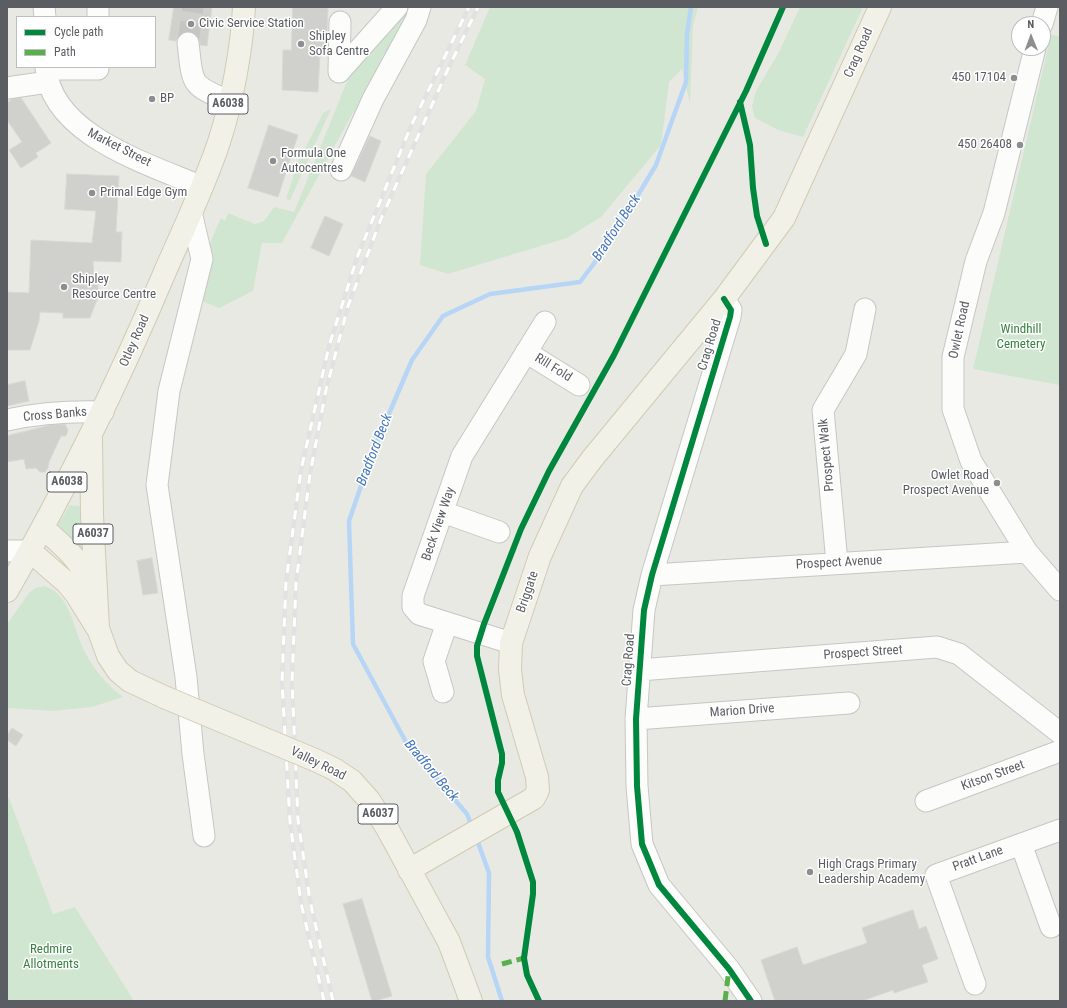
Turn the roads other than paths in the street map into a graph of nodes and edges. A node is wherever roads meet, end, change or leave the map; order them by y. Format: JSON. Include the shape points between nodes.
{"nodes":[{"id":1,"x":244,"y":7,"type":"edge"},
{"id":2,"x":397,"y":7,"type":"edge"},
{"id":3,"x":880,"y":7,"type":"edge"},
{"id":4,"x":418,"y":13,"type":"edge"},
{"id":5,"x":340,"y":22,"type":"dead end"},
{"id":6,"x":188,"y":43,"type":"tunnel mouth"},
{"id":7,"x":1034,"y":56,"type":"edge"},
{"id":8,"x":98,"y":68,"type":"edge"},
{"id":9,"x":47,"y":73,"type":"edge"},
{"id":10,"x":7,"y":88,"type":"edge"},
{"id":11,"x":229,"y":101,"type":"junction"},
{"id":12,"x":341,"y":170,"type":"dead end"},
{"id":13,"x":202,"y":187,"type":"junction"},
{"id":14,"x":191,"y":212,"type":"junction"},
{"id":15,"x":724,"y":299,"type":"junction"},
{"id":16,"x":865,"y":309,"type":"dead end"},
{"id":17,"x":545,"y":322,"type":"dead end"},
{"id":18,"x":526,"y":352,"type":"junction"},
{"id":19,"x":579,"y":385,"type":"dead end"},
{"id":20,"x":103,"y":412,"type":"junction"},
{"id":21,"x":7,"y":420,"type":"edge"},
{"id":22,"x":91,"y":437,"type":"junction"},
{"id":23,"x":443,"y":512,"type":"junction"},
{"id":24,"x":43,"y":528,"type":"junction"},
{"id":25,"x":499,"y":532,"type":"dead end"},
{"id":26,"x":7,"y":551,"type":"edge"},
{"id":27,"x":30,"y":551,"type":"junction"},
{"id":28,"x":1027,"y":552,"type":"junction"},
{"id":29,"x":837,"y":563,"type":"junction"},
{"id":30,"x":652,"y":575,"type":"junction"},
{"id":31,"x":1060,"y":590,"type":"edge"},
{"id":32,"x":7,"y":591,"type":"edge"},
{"id":33,"x":97,"y":596,"type":"junction"},
{"id":34,"x":447,"y":623,"type":"junction"},
{"id":35,"x":99,"y":631,"type":"junction"},
{"id":36,"x":511,"y":643,"type":"junction"},
{"id":37,"x":639,"y":670,"type":"junction"},
{"id":38,"x":443,"y":692,"type":"dead end"},
{"id":39,"x":849,"y":704,"type":"dead end"},
{"id":40,"x":636,"y":719,"type":"junction"},
{"id":41,"x":1060,"y":733,"type":"edge"},
{"id":42,"x":1060,"y":751,"type":"edge"},
{"id":43,"x":926,"y":801,"type":"dead end"},
{"id":44,"x":1060,"y":830,"type":"edge"},
{"id":45,"x":204,"y":836,"type":"dead end"},
{"id":46,"x":1021,"y":844,"type":"junction"},
{"id":47,"x":409,"y":870,"type":"junction"},
{"id":48,"x":1051,"y":927,"type":"dead end"},
{"id":49,"x":975,"y":984,"type":"dead end"},
{"id":50,"x":471,"y":1001,"type":"edge"},
{"id":51,"x":751,"y":1001,"type":"edge"}],
"edges":[{"from":1,"to":11,"type":"main road","name":"Otley Road","number":"A6038"},
{"from":2,"to":5,"type":"street","via":[[339,72]]},
{"from":3,"to":15,"type":"main road","name":"Crag Road","via":[[784,218]]},
{"from":4,"to":12,"type":"street","via":[[373,99]]},
{"from":6,"to":11,"type":"street","via":[[192,79],[203,90]]},
{"from":7,"to":28,"type":"street","name":"Owlet Road","via":[[994,213],[976,261],[953,357],[953,409],[971,461]]},
{"from":8,"to":9,"type":"street"},
{"from":9,"to":10,"type":"street"},
{"from":9,"to":13,"type":"street","name":"Market Street","via":[[64,112],[88,134],[113,148]]},
{"from":11,"to":13,"type":"main road","name":"Otley Road","number":"A6038","via":[[219,140]]},
{"from":13,"to":14,"type":"main road","name":"Otley Road","number":"A6038"},
{"from":14,"to":20,"type":"main road","name":"Otley Road","number":"A6038"},
{"from":14,"to":45,"type":"street","via":[[202,259],[169,391],[157,485],[186,677]]},
{"from":15,"to":30,"type":"street","name":"Crag Road","via":[[731,310],[730,316]]},
{"from":15,"to":36,"type":"main road","name":"Briggate","via":[[572,486],[540,556]]},
{"from":16,"to":29,"type":"street","name":"Prospect Walk","via":[[856,354],[823,410]]},
{"from":17,"to":18,"type":"street","name":"Beck View Way"},
{"from":18,"to":19,"type":"street","name":"Rill Fold"},
{"from":18,"to":23,"type":"street","name":"Beck View Way","via":[[462,456]]},
{"from":20,"to":21,"type":"street","name":"Cross Banks","via":[[37,413]]},
{"from":20,"to":22,"type":"main road","name":"Otley Road","number":"A6038"},
{"from":22,"to":24,"type":"main road","name":"Otley Road","number":"A6038"},
{"from":22,"to":33,"type":"main road","name":"Valley Road","number":"A6037"},
{"from":23,"to":25,"type":"street"},
{"from":23,"to":34,"type":"street","name":"Beck View Way","via":[[413,596],[413,608],[419,614]]},
{"from":24,"to":27,"type":"main road","name":"Otley Road","number":"A6038"},
{"from":24,"to":33,"type":"main road","name":"Valley Road","number":"A6037","via":[[79,561],[88,574]]},
{"from":26,"to":27,"type":"street"},
{"from":27,"to":32,"type":"main road","name":"Otley Road","number":"A6038"},
{"from":27,"to":35,"type":"main road","name":"Valley Road","number":"A6037","via":[[76,594]]},
{"from":28,"to":29,"type":"street","name":"Prospect Avenue"},
{"from":28,"to":31,"type":"street","name":"Owlet Road"},
{"from":29,"to":30,"type":"street","name":"Prospect Avenue"},
{"from":30,"to":37,"type":"street","name":"Crag Road","via":[[644,610]]},
{"from":33,"to":35,"type":"main road","name":"Valley Road","number":"A6037"},
{"from":34,"to":36,"type":"street","name":"Beck View Way"},
{"from":34,"to":38,"type":"street","via":[[434,661]]},
{"from":35,"to":47,"type":"main road","name":"Valley Road","number":"A6037","bridge":true,"via":[[108,656],[118,671],[130,681],[334,768],[352,781],[369,800]]},
{"from":36,"to":47,"type":"main road","name":"Briggate","via":[[510,670],[513,695],[537,777],[538,790],[534,798],[525,804]]},
{"from":37,"to":40,"type":"street","name":"Crag Road"},
{"from":37,"to":41,"type":"street","name":"Prospect Street","via":[[937,647],[959,654]]},
{"from":39,"to":40,"type":"street","name":"Marion Drive"},
{"from":40,"to":51,"type":"street","name":"Crag Road","via":[[637,786],[642,844],[659,885],[729,969]]},
{"from":42,"to":43,"type":"street","name":"Kitson Street"},
{"from":44,"to":46,"type":"street","name":"Pratt Lane"},
{"from":46,"to":48,"type":"street","name":"Pratt Lane"},
{"from":46,"to":49,"type":"street","name":"Pratt Lane","via":[[936,874]]},
{"from":47,"to":50,"type":"main road","name":"Valley Road","number":"A6037","via":[[449,942]]}]}
